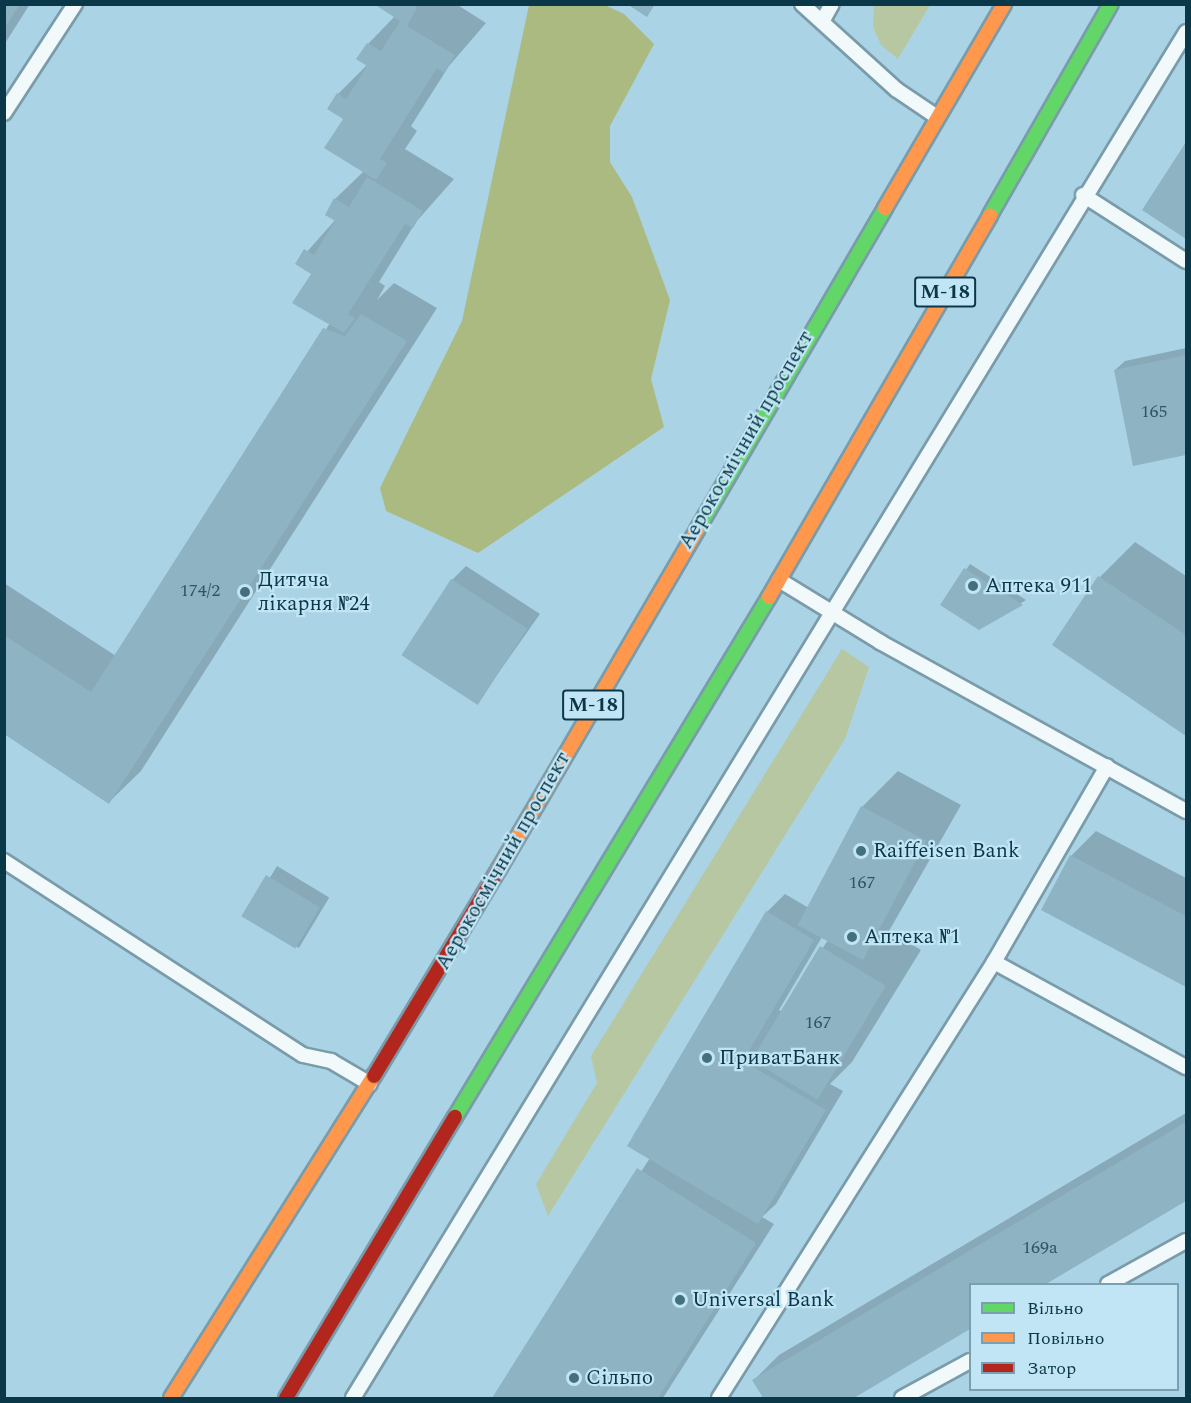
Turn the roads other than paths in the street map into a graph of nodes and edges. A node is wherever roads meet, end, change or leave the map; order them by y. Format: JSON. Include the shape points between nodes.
{"nodes":[{"id":1,"x":75,"y":4,"type":"edge"},
{"id":2,"x":802,"y":4,"type":"edge"},
{"id":3,"x":832,"y":4,"type":"edge"},
{"id":4,"x":1004,"y":4,"type":"edge"},
{"id":5,"x":1111,"y":4,"type":"edge"},
{"id":6,"x":823,"y":20,"type":"junction"},
{"id":7,"x":1186,"y":32,"type":"edge"},
{"id":8,"x":4,"y":112,"type":"edge"},
{"id":9,"x":937,"y":117,"type":"junction"},
{"id":10,"x":1083,"y":195,"type":"junction"},
{"id":11,"x":1186,"y":261,"type":"edge"},
{"id":12,"x":780,"y":580,"type":"junction"},
{"id":13,"x":831,"y":612,"type":"junction"},
{"id":14,"x":1107,"y":766,"type":"junction"},
{"id":15,"x":1186,"y":811,"type":"edge"},
{"id":16,"x":4,"y":861,"type":"edge"},
{"id":17,"x":994,"y":962,"type":"junction"},
{"id":18,"x":1186,"y":1067,"type":"edge"},
{"id":19,"x":371,"y":1085,"type":"junction"},
{"id":20,"x":1186,"y":1241,"type":"edge"},
{"id":21,"x":1110,"y":1283,"type":"edge"},
{"id":22,"x":969,"y":1361,"type":"edge"},
{"id":23,"x":171,"y":1398,"type":"edge"},
{"id":24,"x":286,"y":1398,"type":"edge"},
{"id":25,"x":353,"y":1398,"type":"edge"},
{"id":26,"x":719,"y":1398,"type":"edge"},
{"id":27,"x":902,"y":1398,"type":"edge"}],
"edges":[{"from":1,"to":8,"type":"lane"},
{"from":2,"to":6,"type":"lane"},
{"from":3,"to":6,"type":"lane"},
{"from":4,"to":9,"type":"main road","name":"Аерокосмічний проспект","number":"М-18"},
{"from":5,"to":12,"type":"main road","number":"М-18"},
{"from":6,"to":9,"type":"lane","via":[[897,90]]},
{"from":7,"to":10,"type":"lane"},
{"from":9,"to":19,"type":"main road","name":"Аерокосмічний проспект","number":"М-18"},
{"from":10,"to":11,"type":"lane"},
{"from":10,"to":13,"type":"lane"},
{"from":12,"to":13,"type":"lane"},
{"from":12,"to":24,"type":"main road","number":"М-18"},
{"from":13,"to":14,"type":"lane"},
{"from":13,"to":25,"type":"lane"},
{"from":14,"to":15,"type":"lane"},
{"from":14,"to":17,"type":"lane"},
{"from":16,"to":19,"type":"lane","via":[[303,1055],[331,1061]]},
{"from":17,"to":18,"type":"lane"},
{"from":17,"to":26,"type":"lane"},
{"from":19,"to":23,"type":"main road","name":"Аерокосмічний проспект","number":"М-18"},
{"from":20,"to":21,"type":"lane"},
{"from":22,"to":27,"type":"lane"}]}
